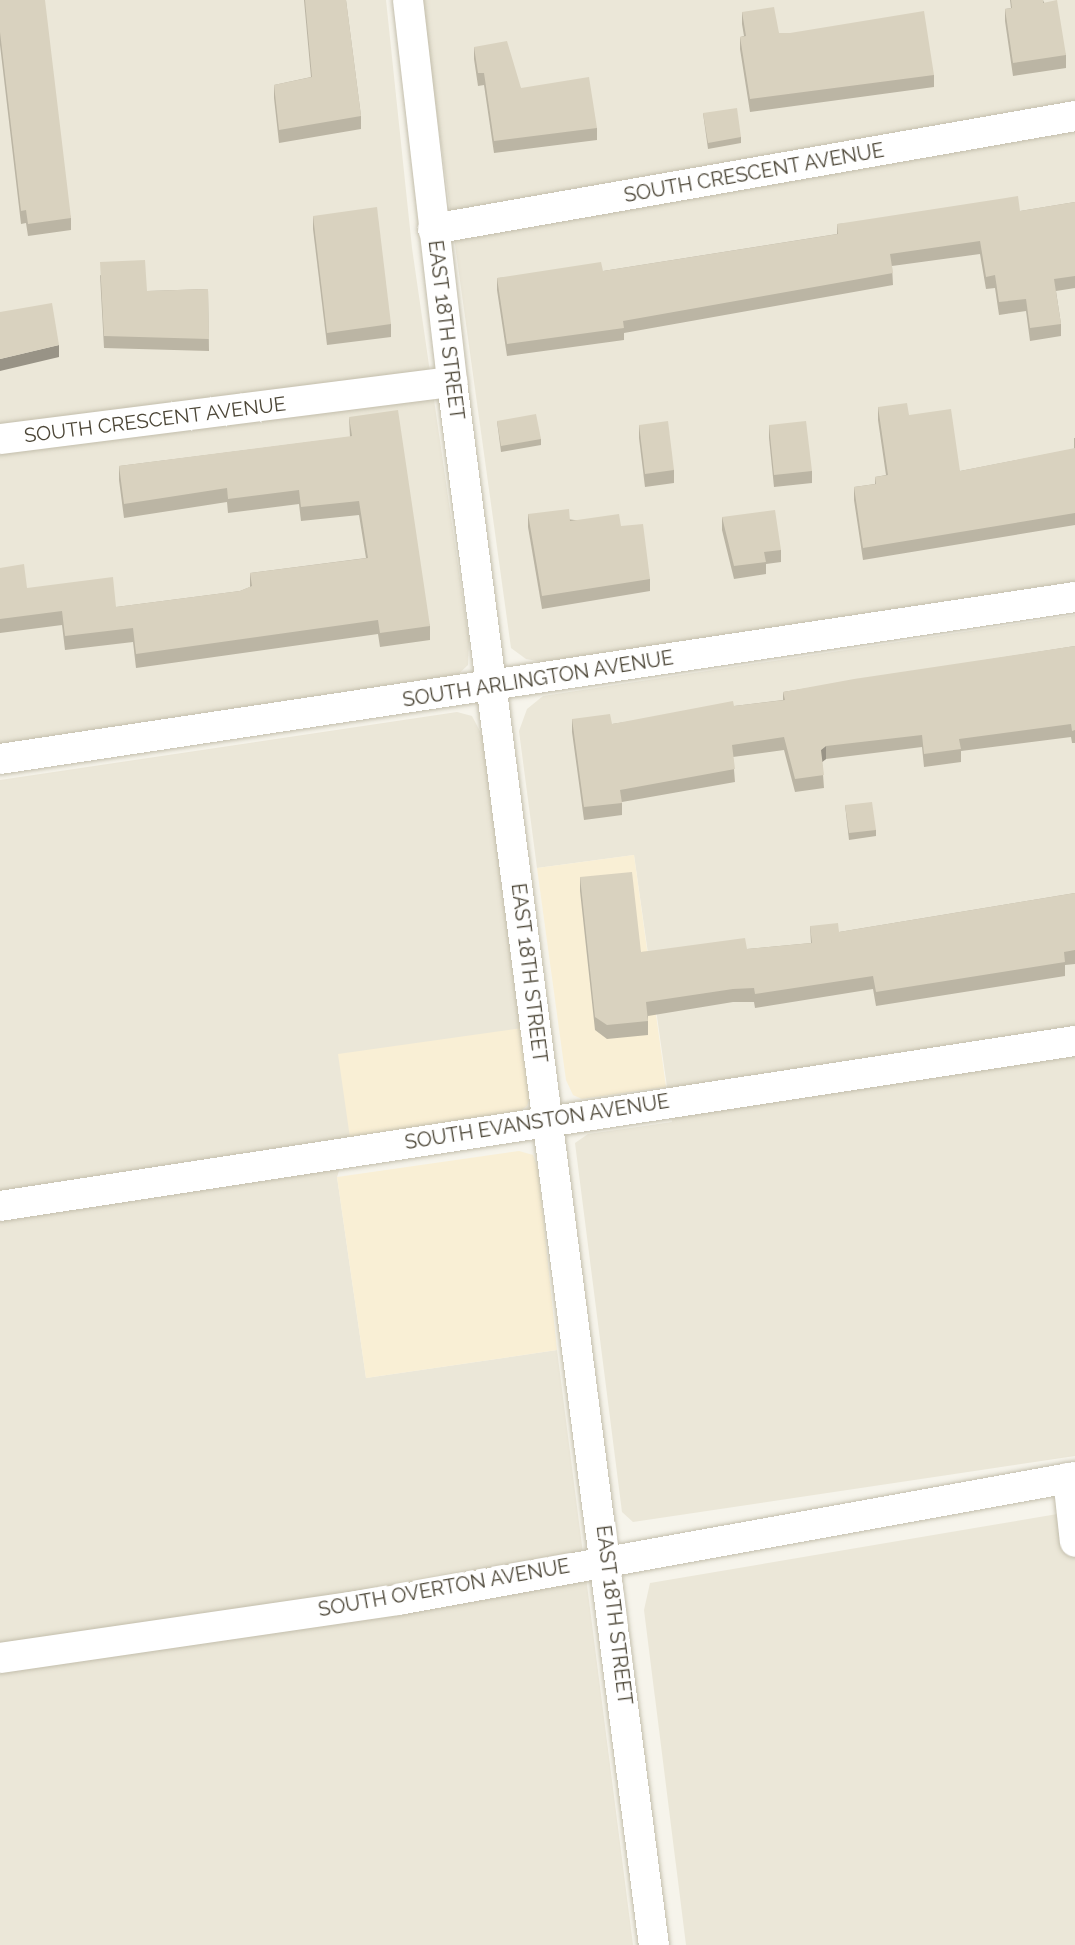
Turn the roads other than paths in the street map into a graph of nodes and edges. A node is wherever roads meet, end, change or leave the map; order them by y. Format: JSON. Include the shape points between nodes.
{"nodes":[{"id":1,"x":408,"y":0,"type":"edge"},
{"id":2,"x":1075,"y":116,"type":"edge"},
{"id":3,"x":433,"y":229,"type":"junction"},
{"id":4,"x":452,"y":382,"type":"junction"},
{"id":5,"x":0,"y":439,"type":"edge"},
{"id":6,"x":1075,"y":597,"type":"edge"},
{"id":7,"x":492,"y":686,"type":"junction"},
{"id":8,"x":0,"y":759,"type":"edge"},
{"id":9,"x":1075,"y":1041,"type":"edge"},
{"id":10,"x":548,"y":1120,"type":"junction"},
{"id":11,"x":0,"y":1206,"type":"edge"},
{"id":12,"x":1071,"y":1477,"type":"edge"},
{"id":13,"x":1075,"y":1542,"type":"edge"},
{"id":14,"x":607,"y":1558,"type":"junction"},
{"id":15,"x":0,"y":1658,"type":"edge"},
{"id":16,"x":654,"y":1945,"type":"edge"}],
"edges":[{"from":1,"to":3,"type":"street","name":"EAST 18TH STREET"},
{"from":2,"to":3,"type":"street","name":"SOUTH CRESCENT AVENUE"},
{"from":3,"to":4,"type":"street","name":"EAST 18TH STREET"},
{"from":4,"to":5,"type":"street","name":"SOUTH CRESCENT AVENUE"},
{"from":4,"to":7,"type":"street","name":"EAST 18TH STREET"},
{"from":6,"to":7,"type":"street","name":"SOUTH ARLINGTON AVENUE"},
{"from":7,"to":8,"type":"street","name":"SOUTH ARLINGTON AVENUE"},
{"from":7,"to":10,"type":"street","name":"EAST 18TH STREET"},
{"from":9,"to":10,"type":"street","name":"SOUTH EVANSTON AVENUE"},
{"from":10,"to":11,"type":"street","name":"SOUTH EVANSTON AVENUE"},
{"from":10,"to":14,"type":"street","name":"EAST 18TH STREET"},
{"from":12,"to":13,"type":"street"},
{"from":12,"to":14,"type":"street","name":"SOUTH OVERTON AVENUE"},
{"from":14,"to":15,"type":"street","name":"SOUTH OVERTON AVENUE","via":[[398,1600]]},
{"from":14,"to":16,"type":"street","name":"EAST 18TH STREET"}]}
